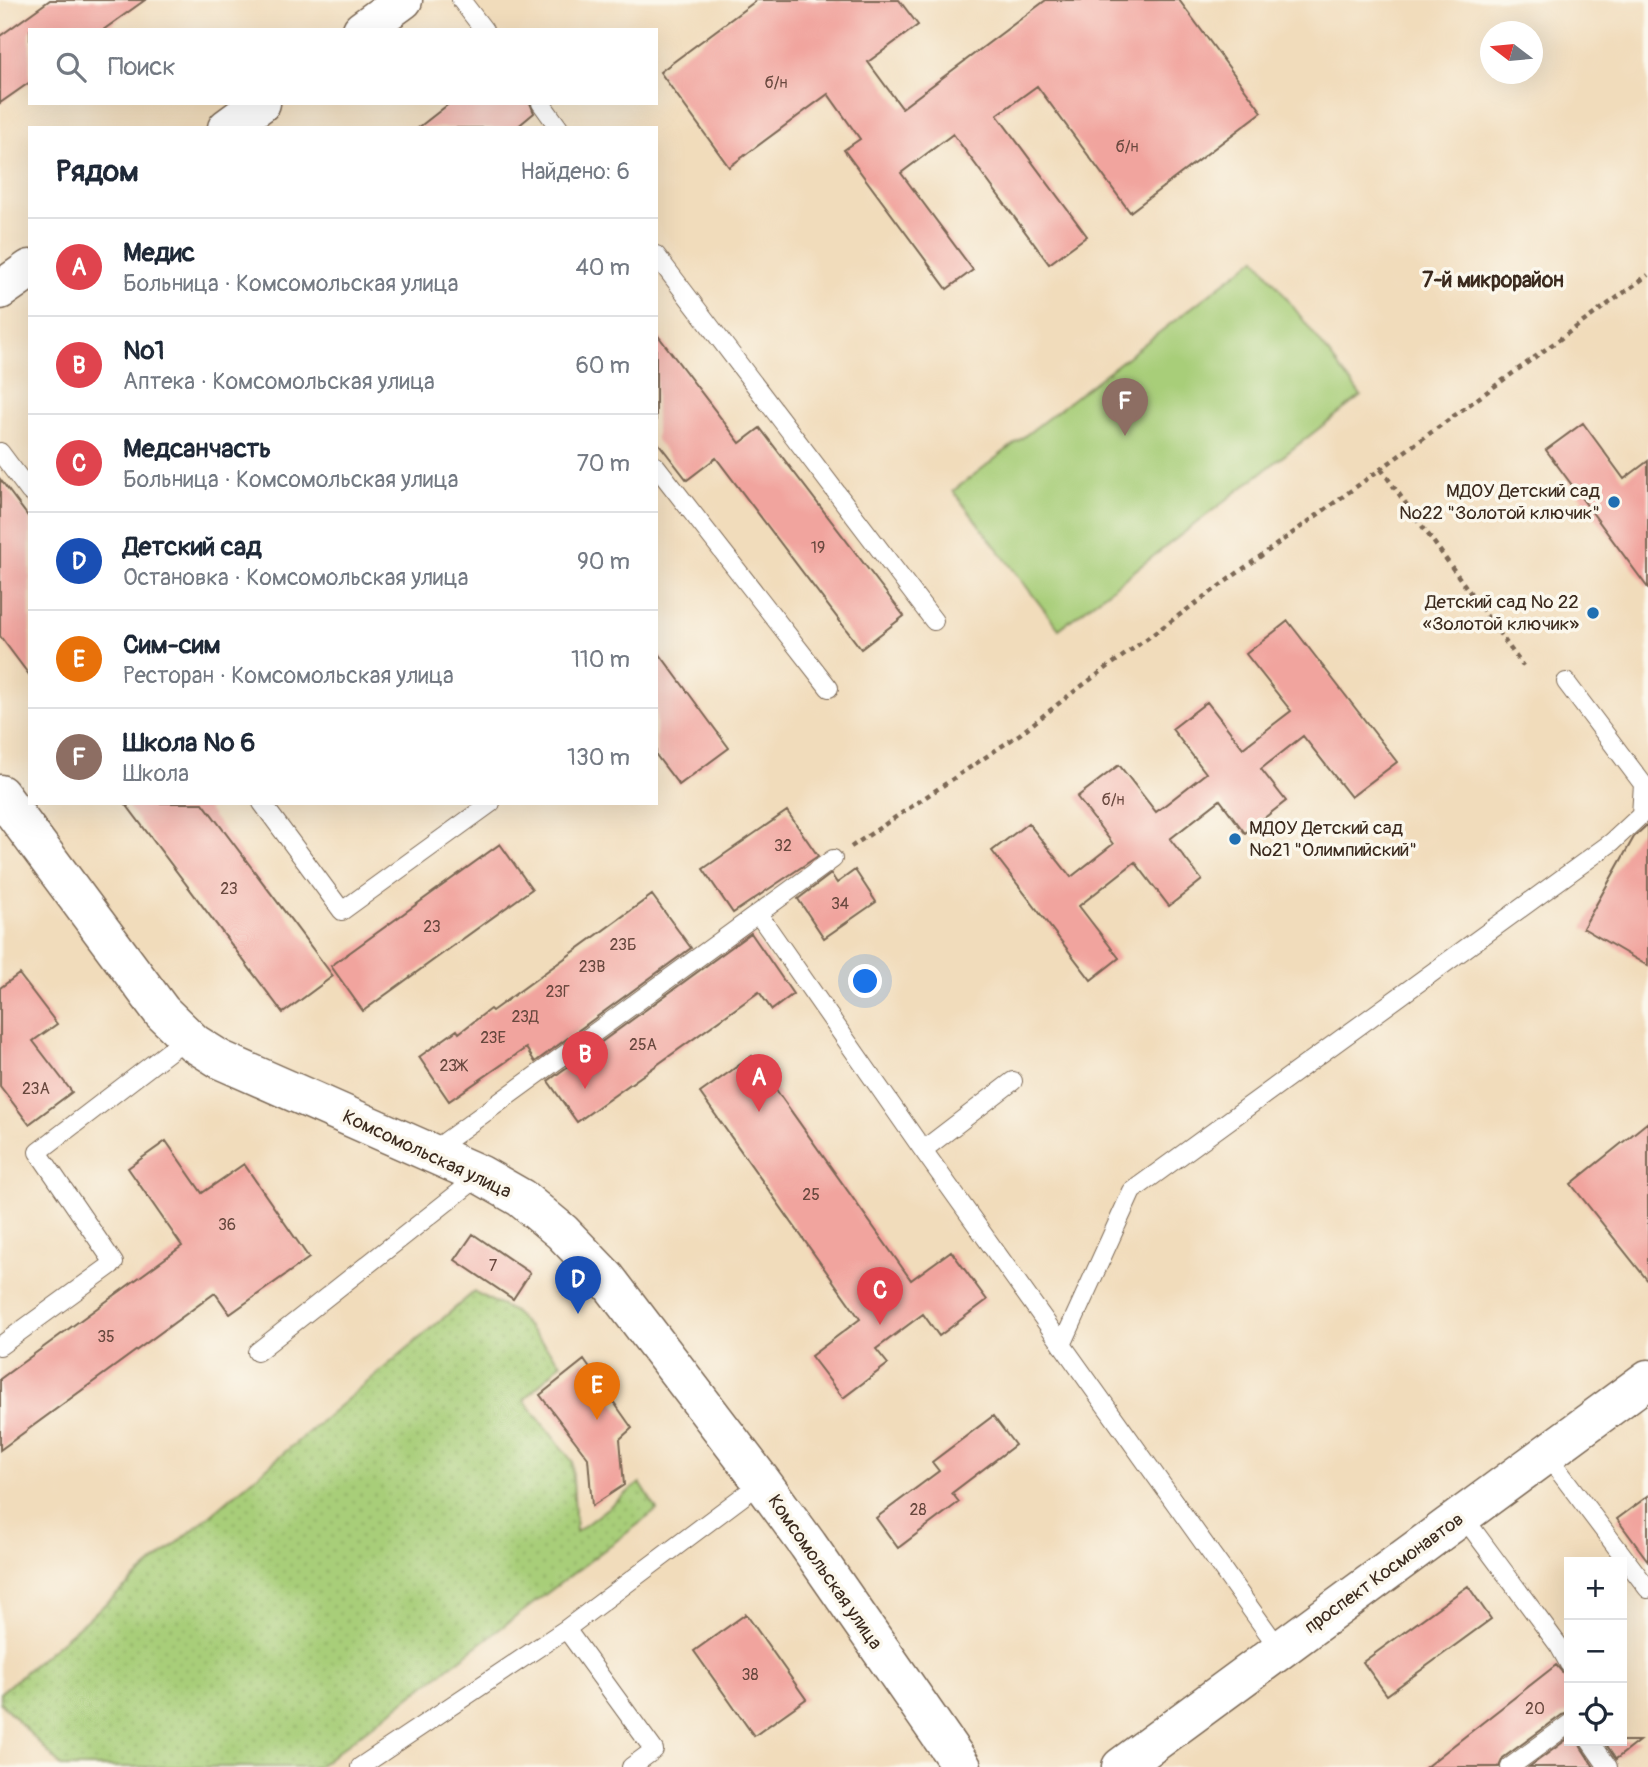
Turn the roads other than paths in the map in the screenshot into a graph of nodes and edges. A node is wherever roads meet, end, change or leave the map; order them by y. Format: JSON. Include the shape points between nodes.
{"nodes":[{"id":1,"x":403,"y":0,"type":"edge"},
{"id":2,"x":461,"y":0,"type":"edge"},
{"id":3,"x":365,"y":28,"type":"edge"},
{"id":4,"x":482,"y":28,"type":"edge"},
{"id":5,"x":258,"y":105,"type":"edge"},
{"id":6,"x":542,"y":105,"type":"edge"},
{"id":7,"x":230,"y":126,"type":"edge"},
{"id":8,"x":558,"y":126,"type":"edge"},
{"id":9,"x":658,"y":258,"type":"edge"},
{"id":10,"x":28,"y":270,"type":"edge"},
{"id":11,"x":0,"y":290,"type":"edge"},
{"id":12,"x":0,"y":452,"type":"edge"},
{"id":13,"x":658,"y":469,"type":"edge"},
{"id":14,"x":28,"y":488,"type":"edge"},
{"id":15,"x":934,"y":621,"type":"dead end"},
{"id":16,"x":1566,"y":682,"type":"dead end"},
{"id":17,"x":829,"y":688,"type":"dead end"},
{"id":18,"x":0,"y":794,"type":"edge"},
{"id":19,"x":263,"y":805,"type":"edge"},
{"id":20,"x":488,"y":805,"type":"edge"},
{"id":21,"x":833,"y":859,"type":"road end"},
{"id":22,"x":758,"y":914,"type":"junction"},
{"id":23,"x":188,"y":1037,"type":"junction"},
{"id":24,"x":1013,"y":1080,"type":"dead end"},
{"id":25,"x":923,"y":1150,"type":"junction"},
{"id":26,"x":431,"y":1152,"type":"junction"},
{"id":27,"x":481,"y":1175,"type":"junction"},
{"id":28,"x":1062,"y":1345,"type":"junction"},
{"id":29,"x":0,"y":1346,"type":"edge"},
{"id":30,"x":257,"y":1352,"type":"dead end"},
{"id":31,"x":1648,"y":1379,"type":"edge"},
{"id":32,"x":1546,"y":1454,"type":"junction"},
{"id":33,"x":762,"y":1482,"type":"junction"},
{"id":34,"x":1462,"y":1515,"type":"junction"},
{"id":35,"x":1648,"y":1589,"type":"edge"},
{"id":36,"x":566,"y":1629,"type":"junction"},
{"id":37,"x":1280,"y":1650,"type":"junction"},
{"id":38,"x":1564,"y":1655,"type":"edge"},
{"id":39,"x":1564,"y":1728,"type":"edge"},
{"id":40,"x":1593,"y":1746,"type":"edge"},
{"id":41,"x":360,"y":1767,"type":"edge"},
{"id":42,"x":631,"y":1767,"type":"edge"},
{"id":43,"x":962,"y":1767,"type":"edge"},
{"id":44,"x":1121,"y":1767,"type":"edge"},
{"id":45,"x":1510,"y":1767,"type":"edge"},
{"id":46,"x":1608,"y":1767,"type":"edge"}],
"edges":[{"from":1,"to":3,"type":"street"},
{"from":2,"to":4,"type":"lane"},
{"from":5,"to":7,"type":"street"},
{"from":6,"to":8,"type":"lane"},
{"from":9,"to":15,"type":"lane"},
{"from":10,"to":11,"type":"street"},
{"from":12,"to":14,"type":"lane"},
{"from":13,"to":17,"type":"lane"},
{"from":16,"to":28,"type":"lane","via":[[1643,784],[1641,815],[1612,842],[1132,1191]]},
{"from":18,"to":23,"type":"street","name":"Комсомольская улица","via":[[162,1013]]},
{"from":19,"to":20,"type":"lane","via":[[342,911]]},
{"from":21,"to":22,"type":"lane"},
{"from":22,"to":25,"type":"lane"},
{"from":22,"to":26,"type":"lane"},
{"from":23,"to":26,"type":"street","name":"Комсомольская улица","via":[[259,1078]]},
{"from":23,"to":29,"type":"lane","via":[[38,1152],[114,1263]]},
{"from":24,"to":25,"type":"lane"},
{"from":25,"to":28,"type":"lane"},
{"from":26,"to":27,"type":"street","name":"Комсомольская улица"},
{"from":27,"to":30,"type":"lane"},
{"from":27,"to":33,"type":"street","name":"Комсомольская улица","via":[[521,1198],[607,1279]]},
{"from":28,"to":37,"type":"lane"},
{"from":31,"to":32,"type":"street","name":"проспект Космонавтов"},
{"from":32,"to":34,"type":"street","name":"проспект Космонавтов"},
{"from":32,"to":35,"type":"lane"},
{"from":33,"to":36,"type":"lane"},
{"from":33,"to":43,"type":"street","name":"Комсомольская улица"},
{"from":34,"to":37,"type":"street","name":"проспект Космонавтов"},
{"from":34,"to":38,"type":"lane"},
{"from":36,"to":41,"type":"lane"},
{"from":36,"to":42,"type":"lane","via":[[654,1750]]},
{"from":37,"to":44,"type":"street","name":"проспект Космонавтов"},
{"from":39,"to":45,"type":"lane"},
{"from":40,"to":46,"type":"lane"}]}
